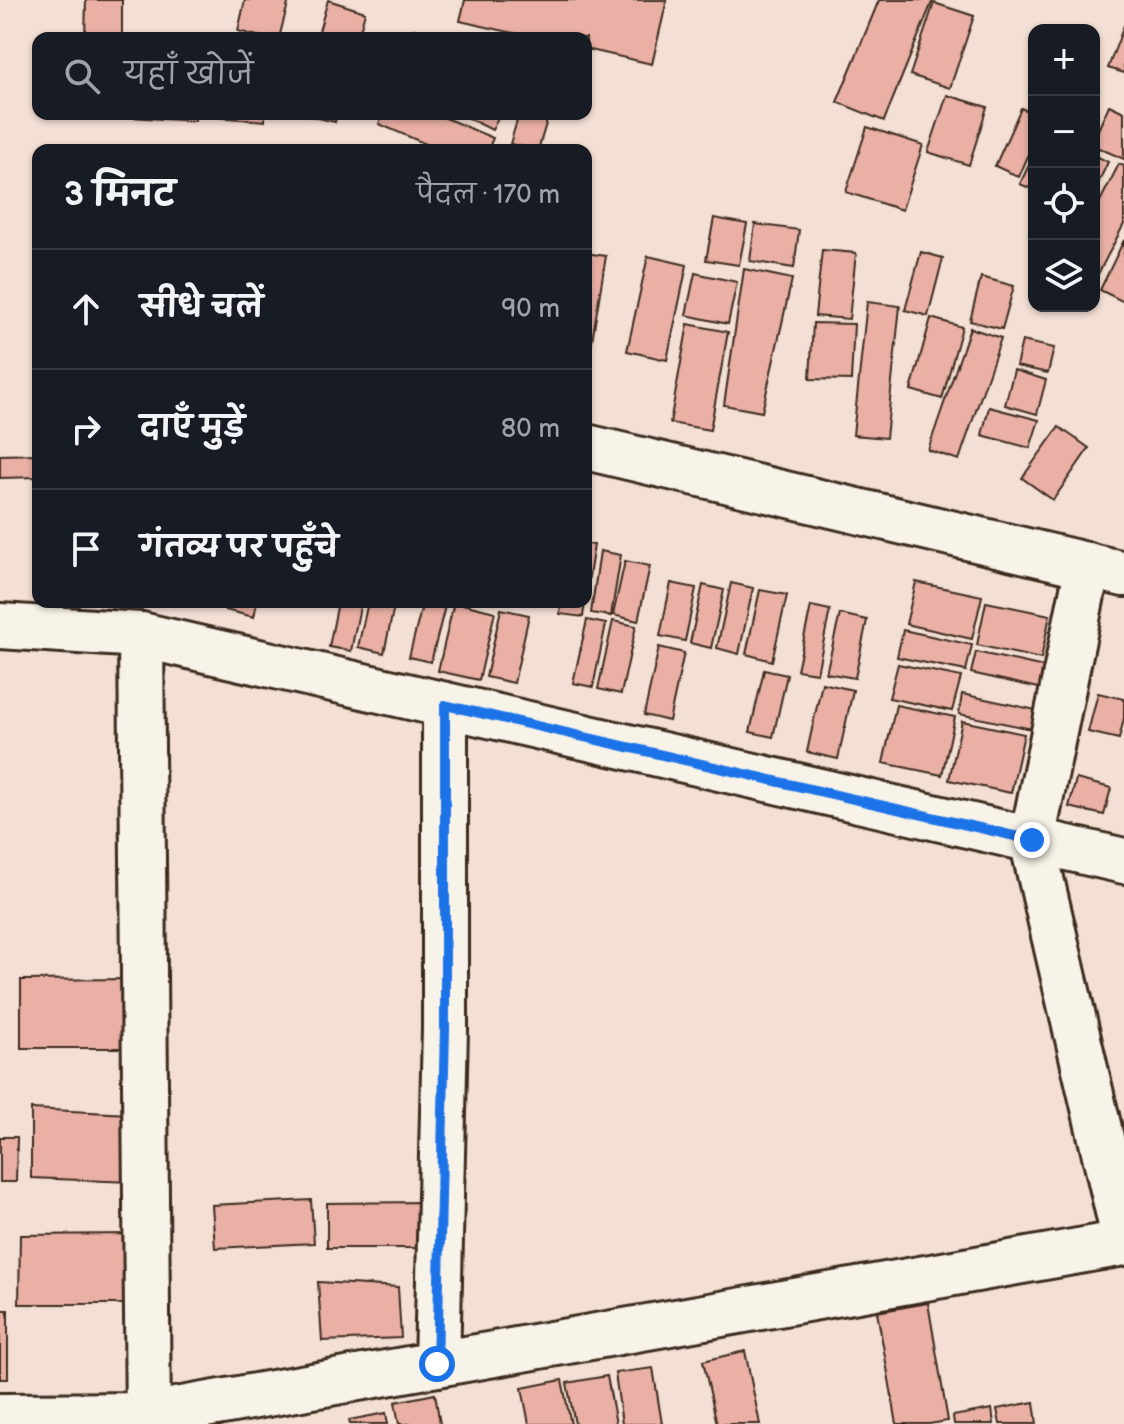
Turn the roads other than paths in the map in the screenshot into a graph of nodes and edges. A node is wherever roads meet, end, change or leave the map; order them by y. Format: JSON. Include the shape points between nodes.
{"nodes":[{"id":1,"x":592,"y":448,"type":"edge"},
{"id":2,"x":1106,"y":569,"type":"edge"},
{"id":3,"x":0,"y":626,"type":"edge"},
{"id":4,"x":141,"y":635,"type":"junction"},
{"id":5,"x":445,"y":705,"type":"junction"},
{"id":6,"x":1032,"y":840,"type":"junction"},
{"id":7,"x":1124,"y":861,"type":"edge"},
{"id":8,"x":1124,"y":1240,"type":"edge"},
{"id":9,"x":437,"y":1364,"type":"junction"},
{"id":10,"x":0,"y":1416,"type":"edge"},
{"id":11,"x":148,"y":1419,"type":"edge"}],
"edges":[{"from":1,"to":2,"type":"street"},
{"from":2,"to":6,"type":"street"},
{"from":3,"to":4,"type":"street"},
{"from":4,"to":5,"type":"street"},
{"from":4,"to":11,"type":"street"},
{"from":5,"to":6,"type":"street"},
{"from":5,"to":9,"type":"street"},
{"from":6,"to":7,"type":"street"},
{"from":6,"to":8,"type":"street"},
{"from":8,"to":9,"type":"street"},
{"from":9,"to":11,"type":"street"},
{"from":10,"to":11,"type":"street"}]}
